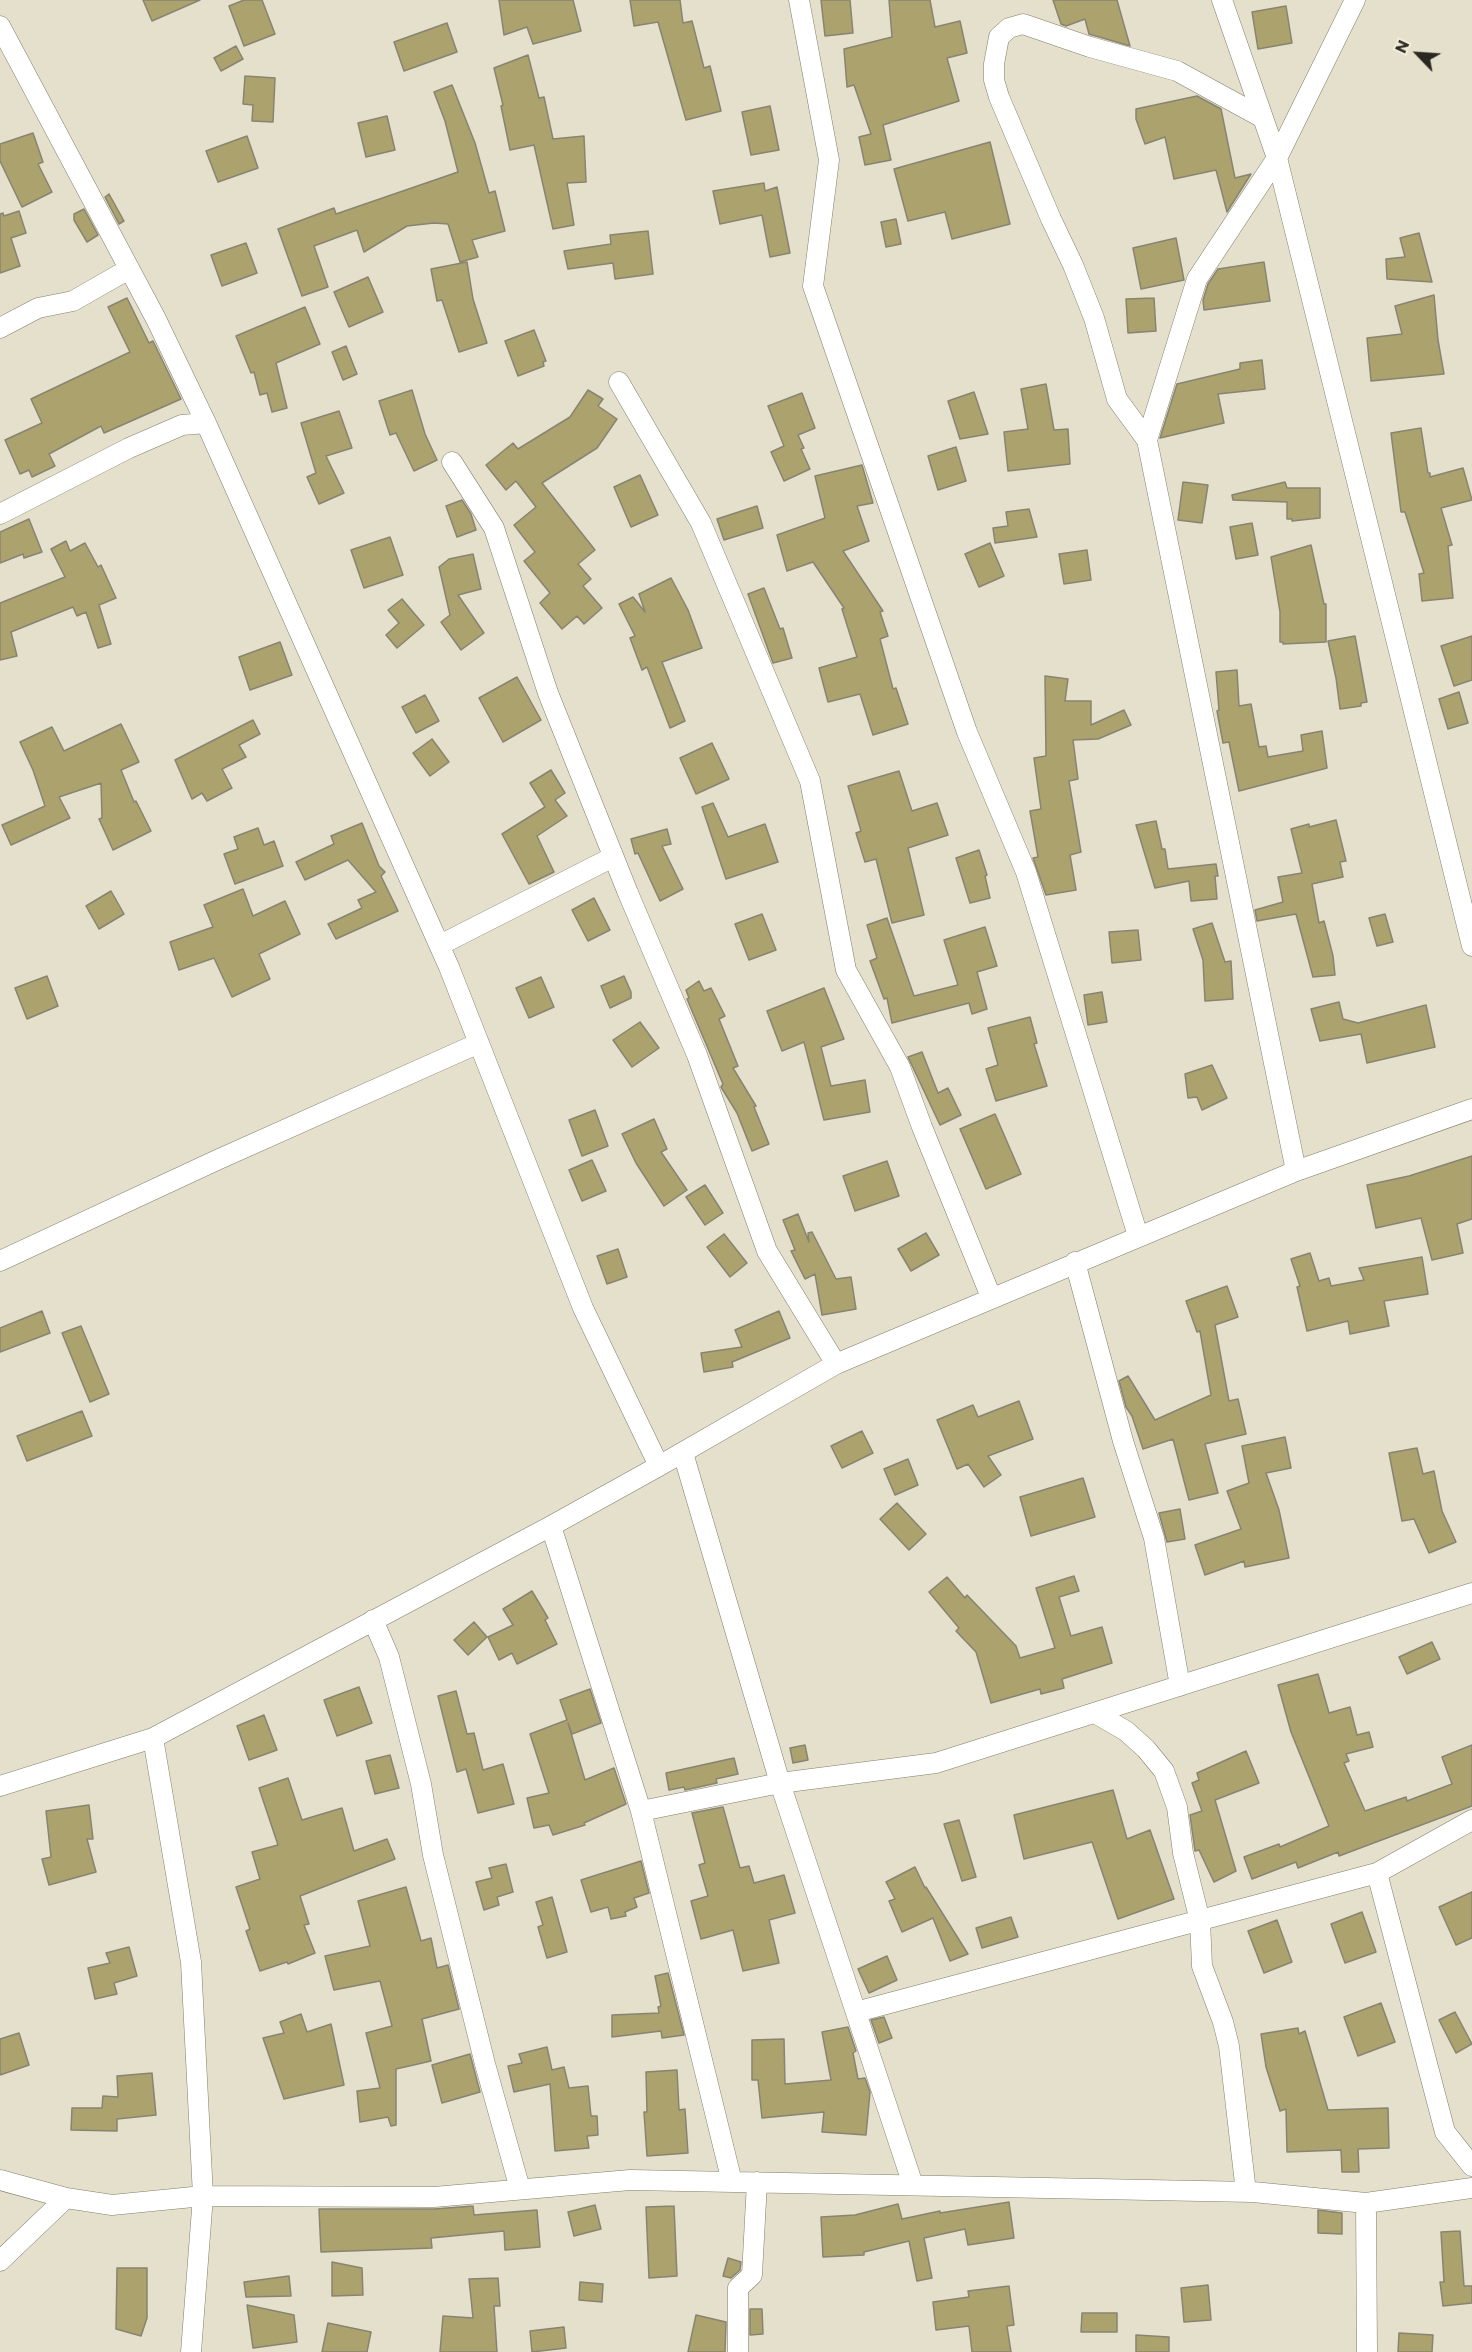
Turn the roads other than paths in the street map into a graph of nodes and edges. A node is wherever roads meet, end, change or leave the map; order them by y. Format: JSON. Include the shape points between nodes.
{"nodes":[{"id":1,"x":799,"y":0,"type":"edge"},
{"id":2,"x":1222,"y":0,"type":"edge"},
{"id":3,"x":1355,"y":0,"type":"edge"},
{"id":4,"x":0,"y":26,"type":"edge"},
{"id":5,"x":1263,"y":118,"type":"junction"},
{"id":6,"x":1277,"y":158,"type":"junction"},
{"id":7,"x":129,"y":269,"type":"junction"},
{"id":8,"x":0,"y":328,"type":"edge"},
{"id":9,"x":619,"y":382,"type":"dead end"},
{"id":10,"x":206,"y":423,"type":"junction"},
{"id":11,"x":1147,"y":440,"type":"junction"},
{"id":12,"x":452,"y":462,"type":"dead end"},
{"id":13,"x":0,"y":514,"type":"edge"},
{"id":14,"x":613,"y":857,"type":"junction"},
{"id":15,"x":440,"y":945,"type":"junction"},
{"id":16,"x":1472,"y":946,"type":"edge"},
{"id":17,"x":479,"y":1042,"type":"junction"},
{"id":18,"x":1472,"y":1109,"type":"edge"},
{"id":19,"x":1296,"y":1171,"type":"junction"},
{"id":20,"x":1138,"y":1236,"type":"junction"},
{"id":21,"x":0,"y":1261,"type":"edge"},
{"id":22,"x":1075,"y":1263,"type":"junction"},
{"id":23,"x":991,"y":1297,"type":"junction"},
{"id":24,"x":836,"y":1364,"type":"junction"},
{"id":25,"x":683,"y":1453,"type":"junction"},
{"id":26,"x":659,"y":1466,"type":"junction"},
{"id":27,"x":551,"y":1526,"type":"junction"},
{"id":28,"x":1472,"y":1593,"type":"edge"},
{"id":29,"x":373,"y":1620,"type":"junction"},
{"id":30,"x":1180,"y":1686,"type":"junction"},
{"id":31,"x":1095,"y":1713,"type":"junction"},
{"id":32,"x":153,"y":1738,"type":"junction"},
{"id":33,"x":780,"y":1784,"type":"junction"},
{"id":34,"x":0,"y":1786,"type":"edge"},
{"id":35,"x":640,"y":1811,"type":"junction"},
{"id":36,"x":1472,"y":1820,"type":"edge"},
{"id":37,"x":1377,"y":1873,"type":"junction"},
{"id":38,"x":1200,"y":1920,"type":"junction"},
{"id":39,"x":856,"y":2012,"type":"junction"},
{"id":40,"x":1472,"y":2166,"type":"edge"},
{"id":41,"x":0,"y":2180,"type":"edge"},
{"id":42,"x":732,"y":2182,"type":"junction"},
{"id":43,"x":757,"y":2182,"type":"junction"},
{"id":44,"x":913,"y":2185,"type":"junction"},
{"id":45,"x":1472,"y":2188,"type":"edge"},
{"id":46,"x":520,"y":2189,"type":"junction"},
{"id":47,"x":1246,"y":2192,"type":"junction"},
{"id":48,"x":203,"y":2196,"type":"junction"},
{"id":49,"x":66,"y":2198,"type":"junction"},
{"id":50,"x":1366,"y":2203,"type":"junction"},
{"id":51,"x":0,"y":2261,"type":"edge"},
{"id":52,"x":191,"y":2352,"type":"edge"},
{"id":53,"x":738,"y":2352,"type":"edge"},
{"id":54,"x":1367,"y":2352,"type":"edge"}],
"edges":[{"from":1,"to":20,"type":"street","via":[[829,160],[813,286],[967,732],[1026,872]]},
{"from":2,"to":5,"type":"street"},
{"from":3,"to":6,"type":"street"},
{"from":4,"to":7,"type":"street"},
{"from":5,"to":6,"type":"street"},
{"from":5,"to":11,"type":"street","via":[[1177,71],[1023,24],[1009,28],[999,37],[994,80],[999,97],[1094,318],[1117,399]]},
{"from":6,"to":11,"type":"street","via":[[1197,279]]},
{"from":6,"to":16,"type":"street"},
{"from":7,"to":8,"type":"street","via":[[73,301],[38,308]]},
{"from":7,"to":10,"type":"street"},
{"from":9,"to":23,"type":"street","via":[[701,523],[810,781],[846,970],[900,1067]]},
{"from":10,"to":13,"type":"street","via":[[182,425],[129,448]]},
{"from":10,"to":15,"type":"street"},
{"from":11,"to":19,"type":"street"},
{"from":12,"to":14,"type":"street","via":[[494,528],[548,693]]},
{"from":14,"to":15,"type":"street"},
{"from":14,"to":24,"type":"street","via":[[697,1055],[767,1251]]},
{"from":15,"to":17,"type":"street"},
{"from":17,"to":21,"type":"street"},
{"from":17,"to":26,"type":"street","via":[[583,1308]]},
{"from":18,"to":19,"type":"street"},
{"from":19,"to":20,"type":"street"},
{"from":20,"to":22,"type":"street"},
{"from":22,"to":23,"type":"street"},
{"from":22,"to":30,"type":"street","via":[[1123,1441],[1154,1538]]},
{"from":23,"to":24,"type":"street"},
{"from":24,"to":25,"type":"street"},
{"from":25,"to":26,"type":"street"},
{"from":25,"to":33,"type":"street"},
{"from":26,"to":27,"type":"street"},
{"from":27,"to":29,"type":"street"},
{"from":27,"to":35,"type":"street"},
{"from":28,"to":30,"type":"street"},
{"from":29,"to":32,"type":"street"},
{"from":29,"to":46,"type":"street","via":[[389,1657],[421,1784],[433,1855]]},
{"from":30,"to":31,"type":"street"},
{"from":31,"to":33,"type":"street","via":[[936,1763]]},
{"from":31,"to":38,"type":"street","via":[[1126,1731],[1164,1771],[1177,1807]]},
{"from":32,"to":34,"type":"street"},
{"from":32,"to":48,"type":"street","via":[[191,1962]]},
{"from":33,"to":35,"type":"street"},
{"from":33,"to":39,"type":"street"},
{"from":35,"to":42,"type":"street"},
{"from":36,"to":37,"type":"street"},
{"from":37,"to":38,"type":"street"},
{"from":37,"to":40,"type":"street","via":[[1445,2132]]},
{"from":38,"to":39,"type":"street"},
{"from":38,"to":47,"type":"street","via":[[1202,1966],[1229,2046]]},
{"from":39,"to":44,"type":"street"},
{"from":41,"to":49,"type":"street"},
{"from":42,"to":43,"type":"street"},
{"from":42,"to":46,"type":"street","via":[[630,2180]]},
{"from":43,"to":44,"type":"street"},
{"from":43,"to":53,"type":"street","via":[[752,2275],[738,2288]]},
{"from":44,"to":47,"type":"street"},
{"from":45,"to":50,"type":"street"},
{"from":46,"to":48,"type":"street","via":[[434,2197]]},
{"from":47,"to":50,"type":"street"},
{"from":48,"to":49,"type":"street","via":[[112,2205]]},
{"from":48,"to":52,"type":"street"},
{"from":49,"to":51,"type":"street"},
{"from":50,"to":54,"type":"street"}]}
